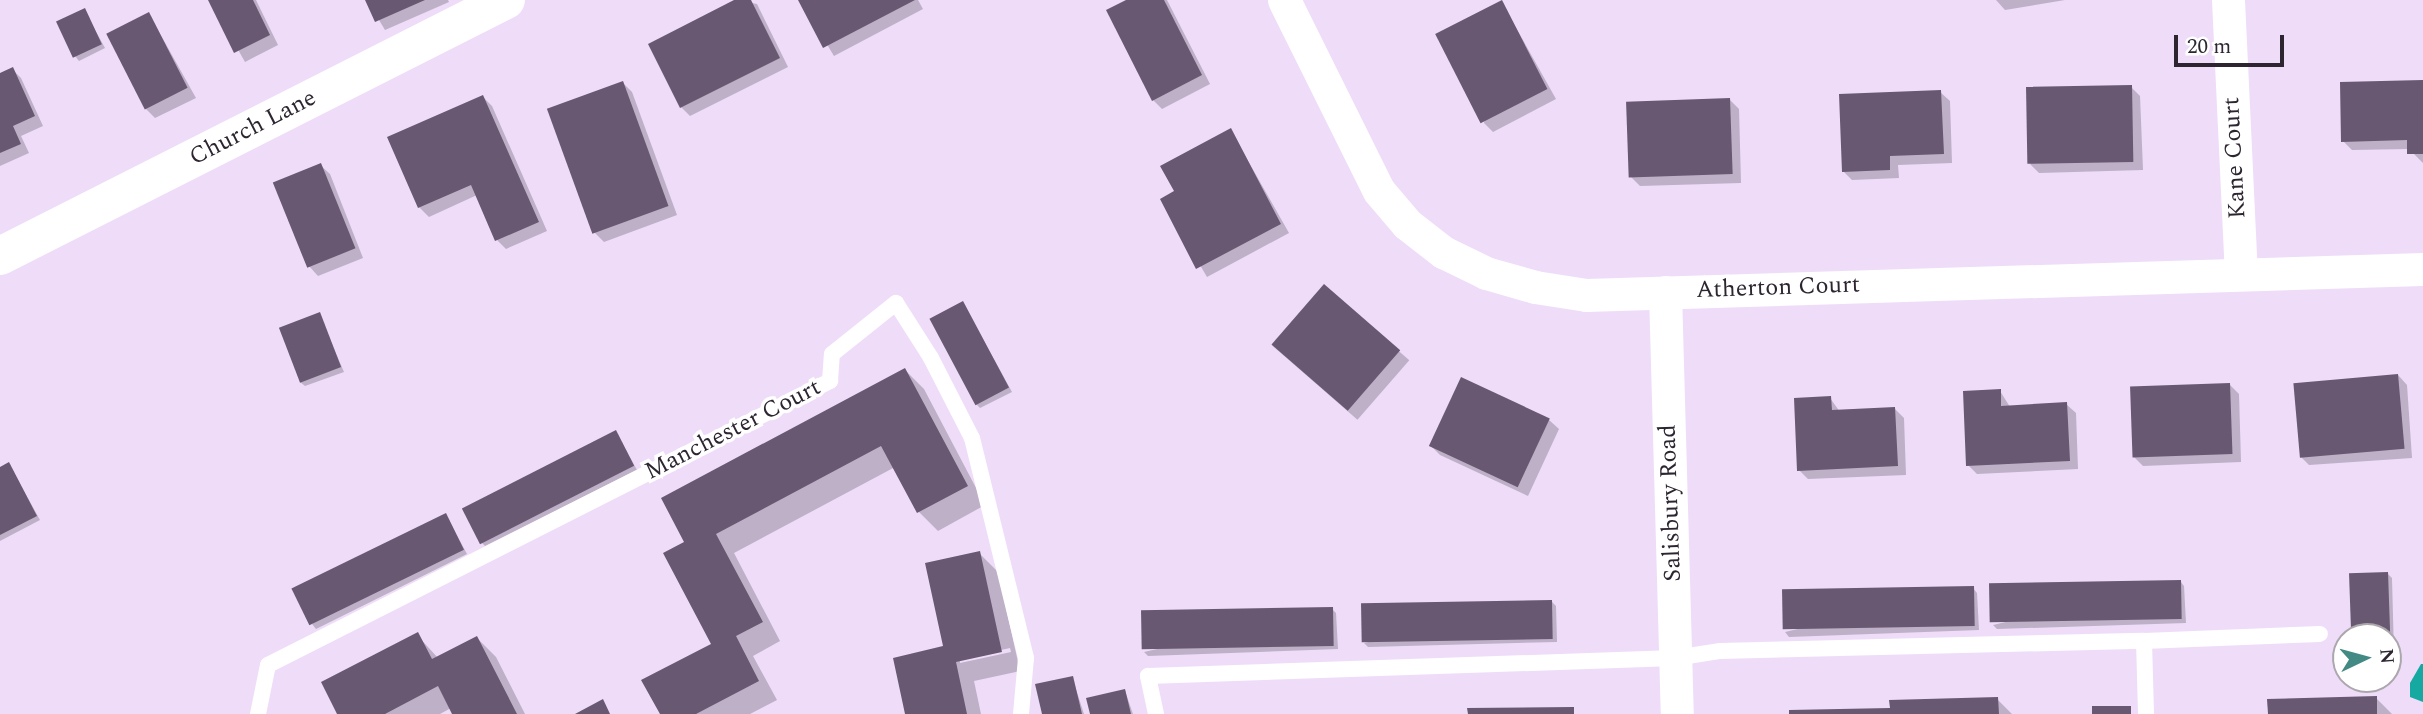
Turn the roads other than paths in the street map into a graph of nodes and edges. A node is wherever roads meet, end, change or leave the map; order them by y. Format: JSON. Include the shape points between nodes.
{"nodes":[{"id":1,"x":506,"y":0,"type":"edge"},
{"id":2,"x":1284,"y":0,"type":"edge"},
{"id":3,"x":2228,"y":0,"type":"edge"},
{"id":4,"x":0,"y":256,"type":"edge"},
{"id":5,"x":2423,"y":269,"type":"edge"},
{"id":6,"x":2241,"y":274,"type":"junction"},
{"id":7,"x":1665,"y":292,"type":"junction"},
{"id":8,"x":2320,"y":634,"type":"dead end"},
{"id":9,"x":2144,"y":641,"type":"junction"},
{"id":10,"x":1675,"y":658,"type":"junction"},
{"id":11,"x":258,"y":714,"type":"edge"},
{"id":12,"x":1021,"y":714,"type":"edge"},
{"id":13,"x":1156,"y":714,"type":"edge"},
{"id":14,"x":1676,"y":714,"type":"edge"},
{"id":15,"x":2146,"y":714,"type":"edge"}],
"edges":[{"from":1,"to":4,"type":"street","name":"Church Lane"},
{"from":2,"to":7,"type":"street","name":"Atherton Court","via":[[1379,191],[1407,224],[1443,252],[1475,268],[1535,287],[1586,295]]},
{"from":3,"to":6,"type":"street","name":"Kane Court"},
{"from":5,"to":6,"type":"street","name":"Atherton Court"},
{"from":6,"to":7,"type":"street","name":"Atherton Court"},
{"from":7,"to":10,"type":"street","name":"Salisbury Road"},
{"from":8,"to":9,"type":"lane"},
{"from":9,"to":10,"type":"lane","via":[[1720,652]]},
{"from":9,"to":15,"type":"lane"},
{"from":10,"to":13,"type":"lane","via":[[1148,676]]},
{"from":10,"to":14,"type":"street","name":"Salisbury Road"},
{"from":11,"to":12,"type":"lane","name":"Manchester Court","via":[[268,665],[830,381],[832,354],[896,303],[931,358],[972,438],[1026,658]]}]}
